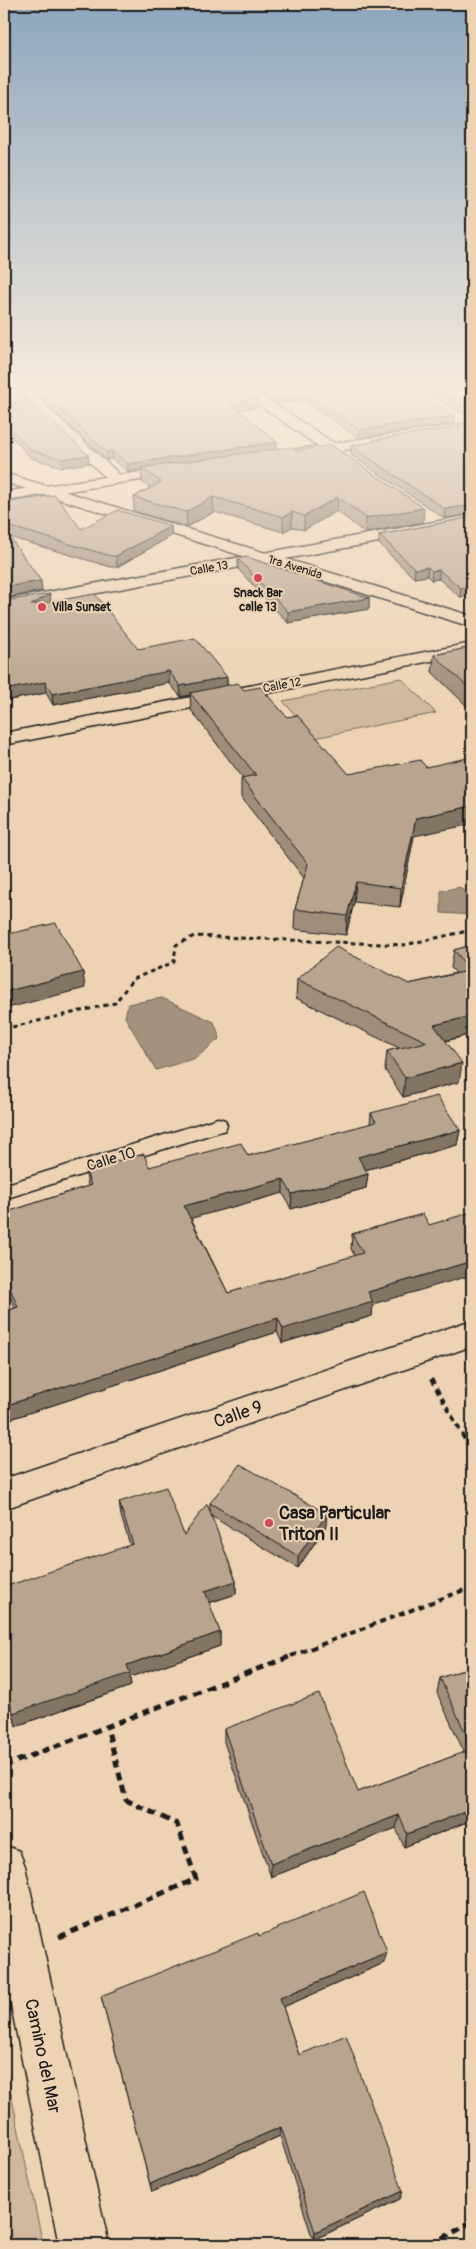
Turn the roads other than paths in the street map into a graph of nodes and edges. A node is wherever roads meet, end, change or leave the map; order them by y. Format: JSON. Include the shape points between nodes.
{"nodes":[{"id":1,"x":25,"y":494,"type":"edge"},
{"id":2,"x":56,"y":494,"type":"edge"},
{"id":3,"x":4,"y":497,"type":"edge"},
{"id":4,"x":425,"y":514,"type":"dead end"},
{"id":5,"x":472,"y":520,"type":"edge"},
{"id":6,"x":441,"y":525,"type":"junction"},
{"id":7,"x":266,"y":558,"type":"junction"},
{"id":8,"x":4,"y":605,"type":"edge"},
{"id":9,"x":472,"y":622,"type":"edge"},
{"id":10,"x":472,"y":648,"type":"edge"},
{"id":11,"x":4,"y":739,"type":"edge"},
{"id":12,"x":218,"y":1125,"type":"dead end"},
{"id":13,"x":4,"y":1192,"type":"edge"},
{"id":14,"x":472,"y":1333,"type":"edge"},
{"id":15,"x":4,"y":1494,"type":"edge"},
{"id":16,"x":4,"y":1866,"type":"edge"},
{"id":17,"x":84,"y":2245,"type":"edge"}],
"edges":[{"from":1,"to":3,"type":"street"},
{"from":2,"to":7,"type":"street","name":"1ra Avenida"},
{"from":4,"to":6,"type":"street"},
{"from":5,"to":6,"type":"street","name":"Calle 13"},
{"from":6,"to":7,"type":"street","name":"Calle 13"},
{"from":7,"to":8,"type":"street","name":"Calle 13"},
{"from":7,"to":9,"type":"street","name":"1ra Avenida"},
{"from":10,"to":11,"type":"street","name":"Calle 12"},
{"from":12,"to":13,"type":"lane","name":"Calle 10"},
{"from":14,"to":15,"type":"street","name":"Calle 9"},
{"from":16,"to":17,"type":"street","name":"Camino del Mar"}]}
